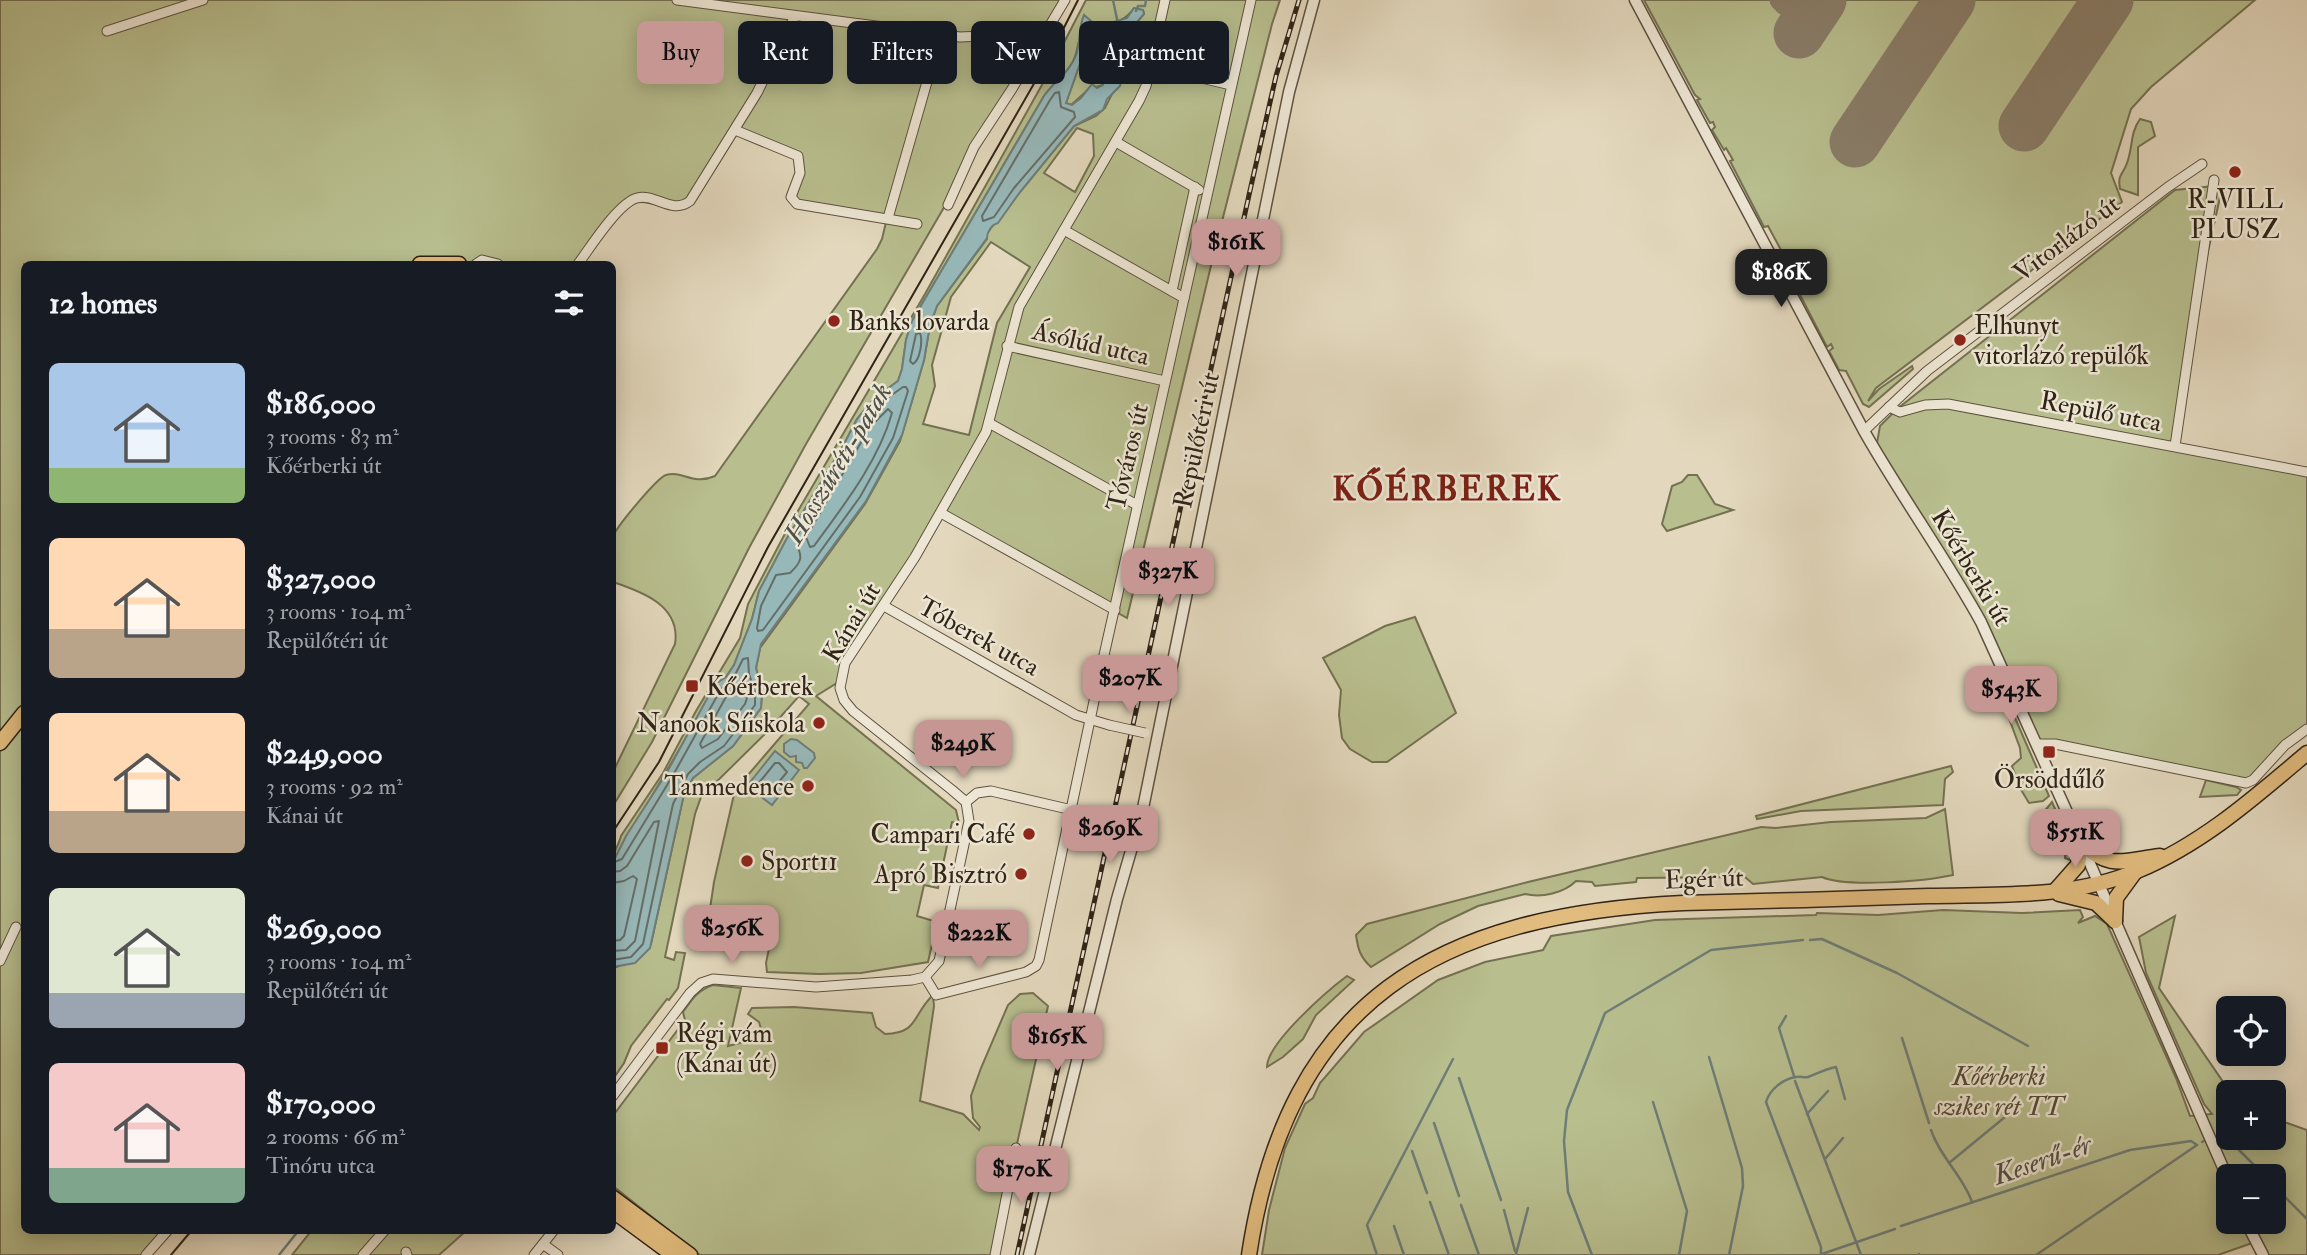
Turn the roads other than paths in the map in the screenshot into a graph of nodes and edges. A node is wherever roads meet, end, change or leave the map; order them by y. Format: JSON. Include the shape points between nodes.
{"nodes":[{"id":1,"x":203,"y":0,"type":"edge"},
{"id":2,"x":677,"y":0,"type":"edge"},
{"id":3,"x":1065,"y":0,"type":"edge"},
{"id":4,"x":1165,"y":0,"type":"edge"},
{"id":5,"x":1251,"y":0,"type":"edge"},
{"id":6,"x":1314,"y":0,"type":"edge"},
{"id":7,"x":1635,"y":0,"type":"edge"},
{"id":8,"x":795,"y":16,"type":"junction"},
{"id":9,"x":1054,"y":21,"type":"edge"},
{"id":10,"x":1161,"y":21,"type":"edge"},
{"id":11,"x":847,"y":22,"type":"edge"},
{"id":12,"x":107,"y":31,"type":"dead end"},
{"id":13,"x":926,"y":84,"type":"edge"},
{"id":14,"x":1015,"y":84,"type":"edge"},
{"id":15,"x":1145,"y":84,"type":"edge"},
{"id":16,"x":1227,"y":84,"type":"edge"},
{"id":17,"x":1231,"y":85,"type":"junction"},
{"id":18,"x":735,"y":130,"type":"junction"},
{"id":19,"x":1116,"y":142,"type":"junction"},
{"id":20,"x":2202,"y":164,"type":"dead end"},
{"id":21,"x":2214,"y":180,"type":"dead end"},
{"id":22,"x":1195,"y":187,"type":"junction"},
{"id":23,"x":1207,"y":194,"type":"junction"},
{"id":24,"x":948,"y":205,"type":"dead end"},
{"id":25,"x":888,"y":218,"type":"junction"},
{"id":26,"x":917,"y":224,"type":"dead end"},
{"id":27,"x":1064,"y":230,"type":"junction"},
{"id":28,"x":580,"y":261,"type":"edge"},
{"id":29,"x":1172,"y":291,"type":"junction"},
{"id":30,"x":1184,"y":298,"type":"junction"},
{"id":31,"x":1007,"y":346,"type":"junction"},
{"id":32,"x":1165,"y":381,"type":"junction"},
{"id":33,"x":1889,"y":407,"type":"junction"},
{"id":34,"x":989,"y":423,"type":"junction"},
{"id":35,"x":1864,"y":430,"type":"junction"},
{"id":36,"x":2175,"y":446,"type":"junction"},
{"id":37,"x":2307,"y":471,"type":"edge"},
{"id":38,"x":1138,"y":505,"type":"junction"},
{"id":39,"x":941,"y":513,"type":"junction"},
{"id":40,"x":884,"y":607,"type":"junction"},
{"id":41,"x":1115,"y":610,"type":"junction"},
{"id":42,"x":21,"y":717,"type":"edge"},
{"id":43,"x":1091,"y":721,"type":"junction"},
{"id":44,"x":2307,"y":729,"type":"edge"},
{"id":45,"x":1159,"y":737,"type":"junction"},
{"id":46,"x":0,"y":743,"type":"edge"},
{"id":47,"x":2037,"y":744,"type":"junction"},
{"id":48,"x":2307,"y":753,"type":"edge"},
{"id":49,"x":965,"y":802,"type":"junction"},
{"id":50,"x":1072,"y":810,"type":"junction"},
{"id":51,"x":2081,"y":843,"type":"junction"},
{"id":52,"x":2168,"y":856,"type":"junction"},
{"id":53,"x":2135,"y":872,"type":"junction"},
{"id":54,"x":2098,"y":883,"type":"junction"},
{"id":55,"x":2054,"y":892,"type":"junction"},
{"id":56,"x":2115,"y":920,"type":"junction"},
{"id":57,"x":16,"y":927,"type":"dead end"},
{"id":58,"x":0,"y":961,"type":"edge"},
{"id":59,"x":925,"y":977,"type":"junction"},
{"id":60,"x":616,"y":1092,"type":"edge"},
{"id":61,"x":1016,"y":1148,"type":"dead end"},
{"id":62,"x":2221,"y":1164,"type":"edge"},
{"id":63,"x":616,"y":1200,"type":"edge"},
{"id":64,"x":616,"y":1213,"type":"edge"},
{"id":65,"x":164,"y":1234,"type":"edge"},
{"id":66,"x":381,"y":1234,"type":"edge"},
{"id":67,"x":551,"y":1234,"type":"edge"},
{"id":68,"x":2252,"y":1234,"type":"edge"},
{"id":69,"x":543,"y":1244,"type":"junction"},
{"id":70,"x":146,"y":1255,"type":"edge"},
{"id":71,"x":363,"y":1255,"type":"edge"},
{"id":72,"x":534,"y":1255,"type":"edge"},
{"id":73,"x":558,"y":1255,"type":"edge"},
{"id":74,"x":673,"y":1255,"type":"edge"},
{"id":75,"x":690,"y":1255,"type":"edge"},
{"id":76,"x":995,"y":1255,"type":"edge"},
{"id":77,"x":1029,"y":1255,"type":"edge"},
{"id":78,"x":1249,"y":1255,"type":"edge"},
{"id":79,"x":2263,"y":1255,"type":"edge"}],
"edges":[{"from":1,"to":12,"type":"street"},
{"from":2,"to":8,"type":"street"},
{"from":3,"to":9,"type":"street"},
{"from":4,"to":10,"type":"street","name":"Kánai út"},
{"from":5,"to":17,"type":"street","name":"Tóváros út"},
{"from":6,"to":45,"type":"street","name":"Repülőtéri út","via":[[1289,92]]},
{"from":7,"to":35,"type":"street","name":"Kőérberki út"},
{"from":8,"to":11,"type":"street"},
{"from":8,"to":18,"type":"street"},
{"from":13,"to":25,"type":"street"},
{"from":14,"to":24,"type":"street","via":[[967,158]]},
{"from":15,"to":19,"type":"street","name":"Kánai út"},
{"from":16,"to":17,"type":"street"},
{"from":17,"to":23,"type":"street","name":"Tóváros út"},
{"from":18,"to":25,"type":"street","via":[[798,156],[800,173],[793,202],[831,212]]},
{"from":18,"to":28,"type":"street","via":[[690,201],[678,206],[646,197],[633,199]]},
{"from":19,"to":22,"type":"street"},
{"from":19,"to":27,"type":"street","name":"Kánai út"},
{"from":20,"to":33,"type":"street","name":"Vitorlázó út","via":[[1959,346]]},
{"from":21,"to":36,"type":"street"},
{"from":22,"to":23,"type":"street"},
{"from":22,"to":29,"type":"street"},
{"from":23,"to":30,"type":"street","name":"Tóváros út"},
{"from":25,"to":26,"type":"street"},
{"from":27,"to":29,"type":"street"},
{"from":27,"to":31,"type":"street","name":"Kánai út","via":[[1019,307]]},
{"from":29,"to":30,"type":"street"},
{"from":30,"to":32,"type":"street","name":"Tóváros út"},
{"from":31,"to":32,"type":"street","name":"Ásólúd utca"},
{"from":31,"to":34,"type":"street","name":"Kánai út"},
{"from":32,"to":38,"type":"street","name":"Tóváros út"},
{"from":33,"to":35,"type":"street","name":"Vitorlázó út"},
{"from":33,"to":36,"type":"street","name":"Repülő utca","via":[[1900,412],[1948,404]]},
{"from":34,"to":38,"type":"street"},
{"from":34,"to":39,"type":"street","name":"Kánai út"},
{"from":35,"to":47,"type":"street","name":"Kőérberki út","via":[[1967,596]]},
{"from":36,"to":37,"type":"street","name":"Repülő utca"},
{"from":38,"to":41,"type":"street","name":"Tóváros út"},
{"from":39,"to":40,"type":"street","name":"Kánai út"},
{"from":39,"to":41,"type":"street"},
{"from":40,"to":43,"type":"street","name":"Tóberek utca"},
{"from":40,"to":49,"type":"street","name":"Kánai út","via":[[845,663],[842,694],[853,711]]},
{"from":41,"to":43,"type":"street","name":"Tóváros út"},
{"from":42,"to":46,"type":"main road"},
{"from":43,"to":45,"type":"street","name":"Tóberek utca","bridge":true},
{"from":43,"to":50,"type":"street","name":"Tóváros út"},
{"from":44,"to":47,"type":"street","via":[[2246,783]]},
{"from":45,"to":77,"type":"street","name":"Repülőtéri út"},
{"from":47,"to":51,"type":"street","name":"Kőérberki út"},
{"from":48,"to":52,"type":"main road","name":"Egér út","via":[[2229,818]]},
{"from":49,"to":50,"type":"street","via":[[990,791]]},
{"from":49,"to":59,"type":"street","via":[[967,833],[942,953]]},
{"from":50,"to":59,"type":"street","name":"Tóváros út","via":[[1036,966],[936,995]]},
{"from":51,"to":52,"type":"main road","via":[[2097,857],[2118,863]]},
{"from":51,"to":54,"type":"street","name":"Kőérberki út"},
{"from":51,"to":55,"type":"main road","via":[[2078,865]]},
{"from":52,"to":53,"type":"main road","name":"Egér út"},
{"from":53,"to":54,"type":"main road","name":"Egér út"},
{"from":53,"to":56,"type":"main road","via":[[2116,898]]},
{"from":54,"to":55,"type":"main road","name":"Egér út"},
{"from":54,"to":56,"type":"street","name":"Kőérberki út"},
{"from":55,"to":56,"type":"main road","via":[[2096,904]]},
{"from":55,"to":78,"type":"main road","name":"Egér út","via":[[1632,906],[1545,919],[1451,950],[1383,992],[1347,1024],[1317,1063],[1275,1146]]},
{"from":56,"to":62,"type":"street","name":"Kőérberki út"},
{"from":57,"to":58,"type":"street"},
{"from":59,"to":60,"type":"street","via":[[838,986],[706,981],[690,993]]},
{"from":61,"to":76,"type":"street"},
{"from":63,"to":75,"type":"main road"},
{"from":64,"to":74,"type":"main road"},
{"from":65,"to":70,"type":"street"},
{"from":66,"to":71,"type":"street"},
{"from":67,"to":69,"type":"street"},
{"from":68,"to":79,"type":"street"},
{"from":69,"to":72,"type":"street"},
{"from":69,"to":73,"type":"street"}]}
